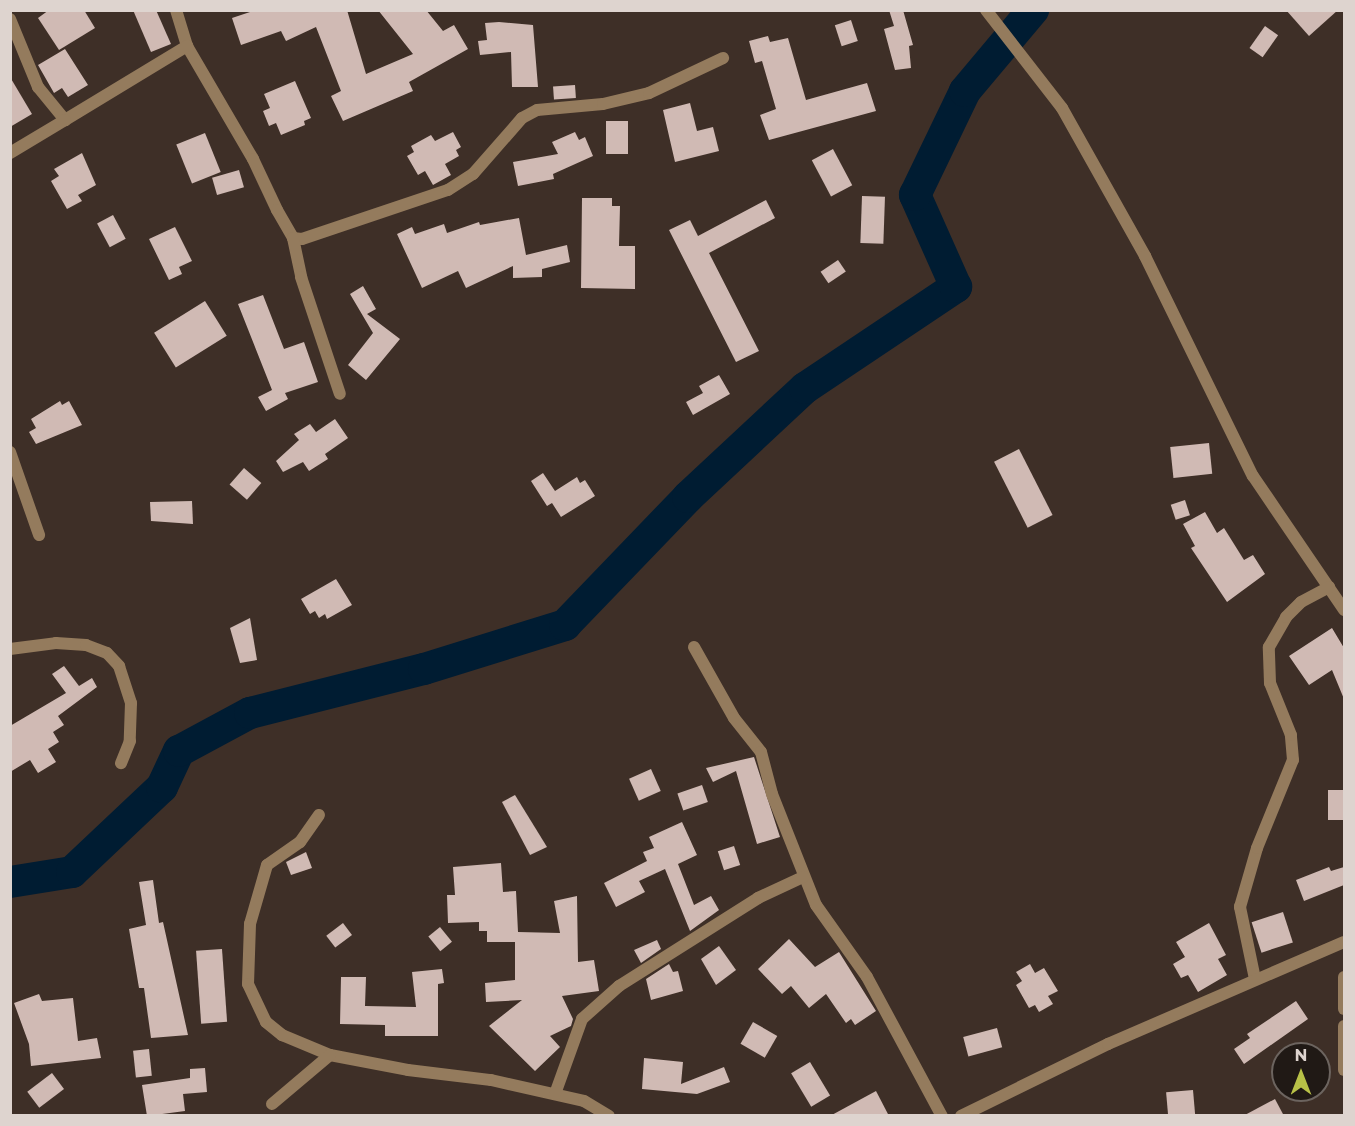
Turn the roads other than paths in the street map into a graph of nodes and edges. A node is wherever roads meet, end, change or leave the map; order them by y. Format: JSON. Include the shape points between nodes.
{"nodes":[{"id":1,"x":986,"y":10,"type":"edge"},
{"id":2,"x":179,"y":12,"type":"edge"},
{"id":3,"x":10,"y":19,"type":"edge"},
{"id":4,"x":187,"y":46,"type":"junction"},
{"id":5,"x":723,"y":58,"type":"dead end"},
{"id":6,"x":65,"y":120,"type":"junction"},
{"id":7,"x":10,"y":153,"type":"edge"},
{"id":8,"x":293,"y":238,"type":"junction"},
{"id":9,"x":340,"y":394,"type":"dead end"},
{"id":10,"x":10,"y":452,"type":"edge"},
{"id":11,"x":39,"y":535,"type":"dead end"},
{"id":12,"x":1329,"y":587,"type":"junction"},
{"id":13,"x":1344,"y":610,"type":"edge"},
{"id":14,"x":694,"y":647,"type":"dead end"},
{"id":15,"x":10,"y":649,"type":"edge"},
{"id":16,"x":121,"y":763,"type":"dead end"},
{"id":17,"x":319,"y":815,"type":"dead end"},
{"id":18,"x":803,"y":877,"type":"junction"},
{"id":19,"x":1344,"y":942,"type":"edge"},
{"id":20,"x":1344,"y":977,"type":"edge"},
{"id":21,"x":1254,"y":979,"type":"junction"},
{"id":22,"x":1344,"y":1009,"type":"edge"},
{"id":23,"x":1344,"y":1026,"type":"edge"},
{"id":24,"x":330,"y":1055,"type":"junction"},
{"id":25,"x":1344,"y":1070,"type":"edge"},
{"id":26,"x":555,"y":1094,"type":"junction"},
{"id":27,"x":272,"y":1104,"type":"dead end"},
{"id":28,"x":964,"y":1115,"type":"edge"},
{"id":29,"x":609,"y":1116,"type":"edge"},
{"id":30,"x":942,"y":1116,"type":"edge"}],
"edges":[{"from":1,"to":12,"type":"street","via":[[1062,108],[1145,256],[1253,476]]},
{"from":2,"to":4,"type":"street"},
{"from":3,"to":6,"type":"street","via":[[38,87]]},
{"from":4,"to":6,"type":"street"},
{"from":4,"to":8,"type":"street","via":[[254,159]]},
{"from":5,"to":8,"type":"street","via":[[649,93],[603,104],[537,110],[522,118],[472,174],[448,190],[310,237]]},
{"from":6,"to":7,"type":"street"},
{"from":8,"to":9,"type":"street","via":[[301,277]]},
{"from":10,"to":11,"type":"street"},
{"from":12,"to":13,"type":"street"},
{"from":12,"to":21,"type":"street","via":[[1301,602],[1286,616],[1269,647],[1270,683],[1291,735],[1293,760],[1257,848],[1240,907]]},
{"from":14,"to":18,"type":"street","via":[[734,718],[761,752]]},
{"from":15,"to":16,"type":"street","via":[[56,643],[86,645],[107,652],[119,666],[131,703],[130,741]]},
{"from":17,"to":24,"type":"street","via":[[300,842],[267,865],[250,924],[247,963],[248,984],[266,1022],[282,1035]]},
{"from":18,"to":26,"type":"street","via":[[758,898],[619,986],[582,1019]]},
{"from":18,"to":30,"type":"street","via":[[816,905],[872,986]]},
{"from":19,"to":21,"type":"street"},
{"from":20,"to":22,"type":"street"},
{"from":21,"to":28,"type":"street"},
{"from":23,"to":25,"type":"street"},
{"from":24,"to":26,"type":"street"},
{"from":24,"to":27,"type":"street"},
{"from":26,"to":29,"type":"street","via":[[584,1101]]}]}
